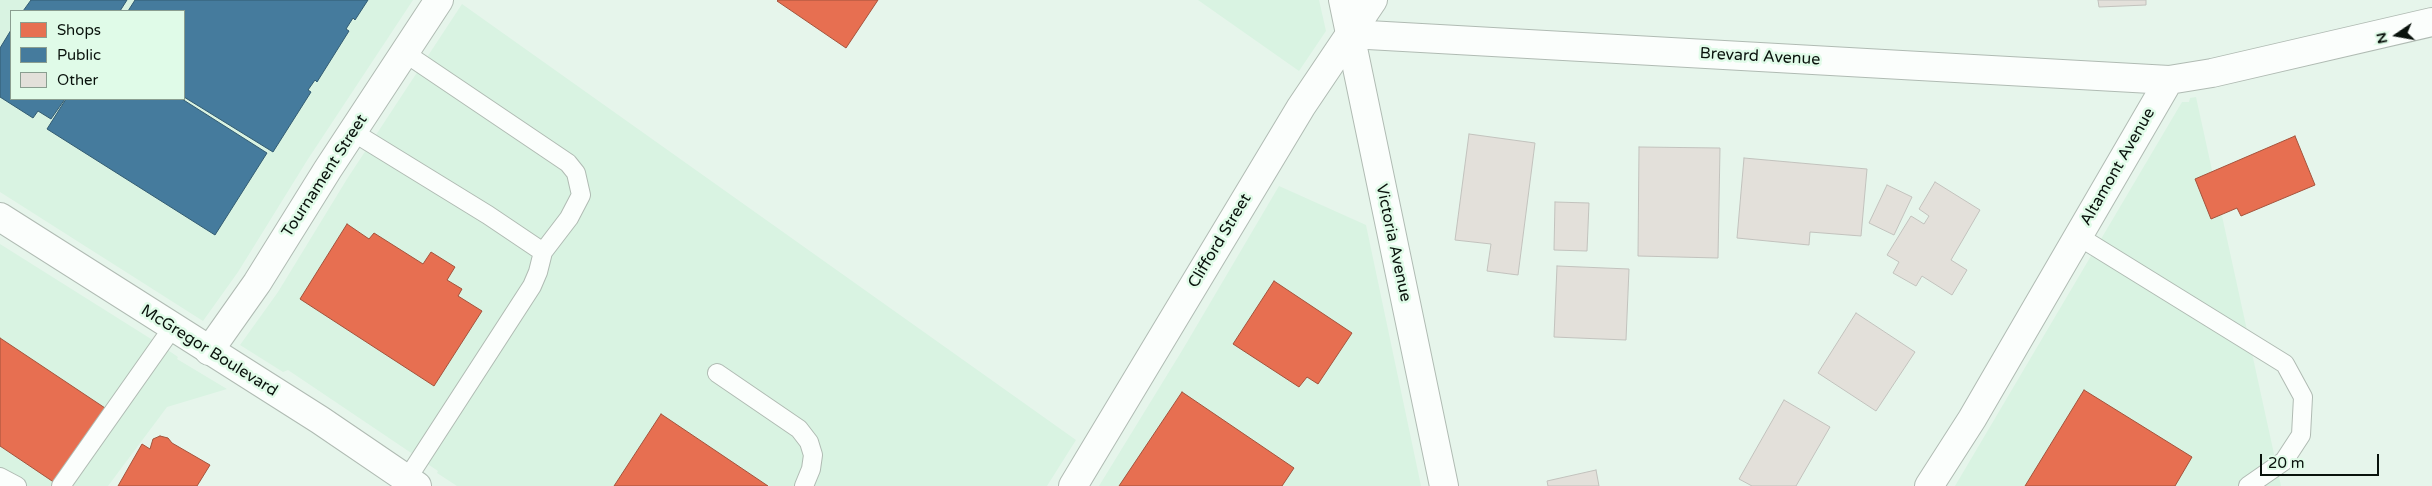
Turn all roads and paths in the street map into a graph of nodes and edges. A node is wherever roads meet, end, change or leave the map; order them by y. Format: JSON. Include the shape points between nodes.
{"nodes":[{"id":1,"x":439,"y":0,"type":"edge"},
{"id":2,"x":1343,"y":0,"type":"edge"},
{"id":3,"x":1373,"y":0,"type":"edge"},
{"id":4,"x":2432,"y":22,"type":"edge"},
{"id":5,"x":1350,"y":34,"type":"junction"},
{"id":6,"x":405,"y":53,"type":"junction"},
{"id":7,"x":2169,"y":80,"type":"junction"},
{"id":8,"x":353,"y":132,"type":"junction"},
{"id":9,"x":0,"y":217,"type":"edge"},
{"id":10,"x":2078,"y":236,"type":"junction"},
{"id":11,"x":543,"y":252,"type":"junction"},
{"id":12,"x":173,"y":327,"type":"junction"},
{"id":13,"x":208,"y":351,"type":"junction"},
{"id":14,"x":718,"y":373,"type":"dead end"},
{"id":15,"x":0,"y":477,"type":"edge"},
{"id":16,"x":412,"y":483,"type":"edge"},
{"id":17,"x":17,"y":486,"type":"edge"},
{"id":18,"x":60,"y":486,"type":"edge"},
{"id":19,"x":804,"y":486,"type":"edge"},
{"id":20,"x":1073,"y":486,"type":"edge"},
{"id":21,"x":1444,"y":486,"type":"edge"},
{"id":22,"x":1930,"y":486,"type":"edge"},
{"id":23,"x":2248,"y":486,"type":"edge"}],
"edges":[{"from":1,"to":6,"type":"street","name":"Tournament Street"},
{"from":2,"to":5,"type":"street","name":"Victoria Avenue"},
{"from":3,"to":5,"type":"street","name":"Clifford Street"},
{"from":4,"to":7,"type":"street"},
{"from":5,"to":7,"type":"street","name":"Brevard Avenue"},
{"from":5,"to":20,"type":"street","name":"Clifford Street","via":[[1301,107]]},
{"from":5,"to":21,"type":"street","name":"Victoria Avenue"},
{"from":6,"to":8,"type":"street","name":"Tournament Street"},
{"from":6,"to":11,"type":"lane","via":[[568,163],[576,173],[580,189],[578,202]]},
{"from":7,"to":10,"type":"street","name":"Altamont Avenue"},
{"from":8,"to":11,"type":"lane"},
{"from":8,"to":13,"type":"street","name":"Tournament Street","via":[[257,283]]},
{"from":9,"to":12,"type":"street","name":"McGregor Boulevard"},
{"from":10,"to":22,"type":"street","name":"Altamont Avenue"},
{"from":10,"to":23,"type":"lane","via":[[2285,364],[2303,397],[2300,435],[2284,461]]},
{"from":11,"to":16,"type":"lane","via":[[532,286]]},
{"from":12,"to":13,"type":"street","name":"McGregor Boulevard"},
{"from":12,"to":18,"type":"lane"},
{"from":13,"to":16,"type":"street","name":"McGregor Boulevard","via":[[320,420]]},
{"from":14,"to":19,"type":"lane","via":[[799,429],[809,442],[813,455]]},
{"from":15,"to":17,"type":"lane"}]}
